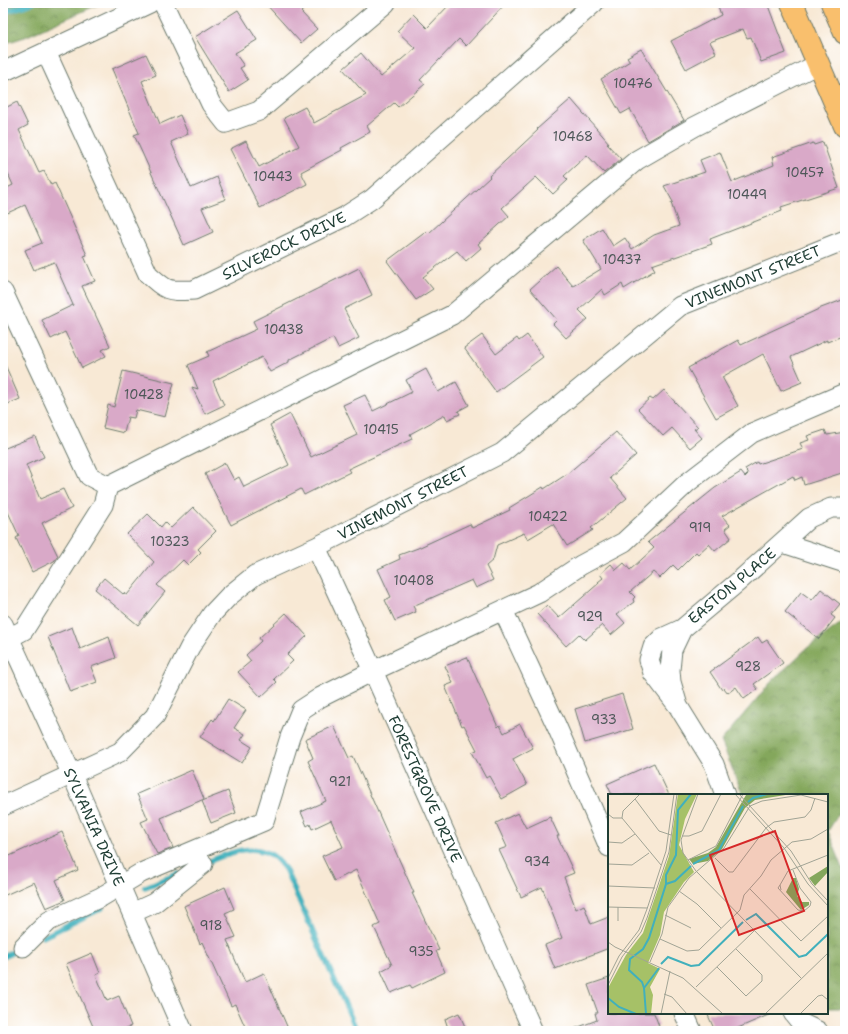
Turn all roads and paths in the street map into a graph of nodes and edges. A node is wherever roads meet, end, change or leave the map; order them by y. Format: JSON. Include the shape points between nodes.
{"nodes":[{"id":1,"x":150,"y":3,"type":"edge"},
{"id":2,"x":162,"y":3,"type":"edge"},
{"id":3,"x":386,"y":3,"type":"edge"},
{"id":4,"x":594,"y":3,"type":"edge"},
{"id":5,"x":792,"y":3,"type":"edge"},
{"id":6,"x":832,"y":3,"type":"edge"},
{"id":7,"x":845,"y":33,"type":"edge"},
{"id":8,"x":46,"y":52,"type":"junction"},
{"id":9,"x":818,"y":64,"type":"junction"},
{"id":10,"x":3,"y":72,"type":"edge"},
{"id":11,"x":845,"y":126,"type":"edge"},
{"id":12,"x":845,"y":240,"type":"edge"},
{"id":13,"x":3,"y":292,"type":"edge"},
{"id":14,"x":845,"y":393,"type":"edge"},
{"id":15,"x":108,"y":486,"type":"junction"},
{"id":16,"x":845,"y":508,"type":"edge"},
{"id":17,"x":782,"y":543,"type":"junction"},
{"id":18,"x":316,"y":547,"type":"junction"},
{"id":19,"x":845,"y":563,"type":"edge"},
{"id":20,"x":502,"y":610,"type":"junction"},
{"id":21,"x":6,"y":631,"type":"edge"},
{"id":22,"x":373,"y":671,"type":"junction"},
{"id":23,"x":72,"y":775,"type":"junction"},
{"id":24,"x":725,"y":794,"type":"edge"},
{"id":25,"x":3,"y":806,"type":"edge"},
{"id":26,"x":608,"y":845,"type":"edge"},
{"id":27,"x":203,"y":864,"type":"dead end"},
{"id":28,"x":120,"y":886,"type":"junction"},
{"id":29,"x":132,"y":913,"type":"junction"},
{"id":30,"x":23,"y":947,"type":"dead end"},
{"id":31,"x":684,"y":1014,"type":"edge"},
{"id":32,"x":794,"y":1014,"type":"edge"},
{"id":33,"x":183,"y":1031,"type":"edge"},
{"id":34,"x":533,"y":1031,"type":"edge"},
{"id":35,"x":692,"y":1031,"type":"edge"},
{"id":36,"x":818,"y":1031,"type":"edge"}],
"edges":[{"from":1,"to":8,"type":"street"},
{"from":2,"to":3,"type":"street","via":[[211,104],[226,123],[258,111]]},
{"from":4,"to":8,"type":"street","name":"SILVEROCK DRIVE","via":[[372,200],[344,217],[194,290],[172,291],[162,287],[148,274]]},
{"from":5,"to":9,"type":"main road"},
{"from":6,"to":7,"type":"main road"},
{"from":8,"to":10,"type":"street"},
{"from":9,"to":11,"type":"main road"},
{"from":9,"to":15,"type":"street","via":[[694,127],[637,160],[452,315]]},
{"from":12,"to":18,"type":"street","name":"VINEMONT STREET","via":[[680,306],[502,453]]},
{"from":13,"to":15,"type":"street","via":[[89,476]]},
{"from":14,"to":20,"type":"street","via":[[752,433],[687,483],[624,542],[581,565],[539,593]]},
{"from":15,"to":21,"type":"street","via":[[103,505],[24,630]]},
{"from":16,"to":17,"type":"street","name":"EASTON PLACE","via":[[831,508],[809,518]]},
{"from":17,"to":19,"type":"street","name":"EASTON PLACE"},
{"from":17,"to":24,"type":"street","name":"EASTON PLACE","via":[[682,629],[662,638],[654,647],[649,660],[653,673],[678,706],[714,764]]},
{"from":18,"to":22,"type":"street","name":"FORESTGROVE DRIVE"},
{"from":18,"to":23,"type":"street","name":"VINEMONT STREET","via":[[255,575],[229,596],[212,614],[190,647],[155,716],[120,752]]},
{"from":20,"to":22,"type":"street"},
{"from":20,"to":26,"type":"street"},
{"from":21,"to":23,"type":"street","name":"SYLVANIA DRIVE"},
{"from":22,"to":28,"type":"street","via":[[301,710],[264,822],[141,873]]},
{"from":22,"to":34,"type":"street","name":"FORESTGROVE DRIVE"},
{"from":23,"to":25,"type":"street","name":"VINEMONT STREET"},
{"from":23,"to":28,"type":"street","name":"SYLVANIA DRIVE"},
{"from":27,"to":29,"type":"street","via":[[154,903]]},
{"from":28,"to":29,"type":"street","name":"SYLVANIA DRIVE"},
{"from":28,"to":30,"type":"street","via":[[49,921]]},
{"from":29,"to":33,"type":"street","name":"SYLVANIA DRIVE"},
{"from":31,"to":35,"type":"street"},
{"from":32,"to":36,"type":"street","via":[[801,1023]]}]}
